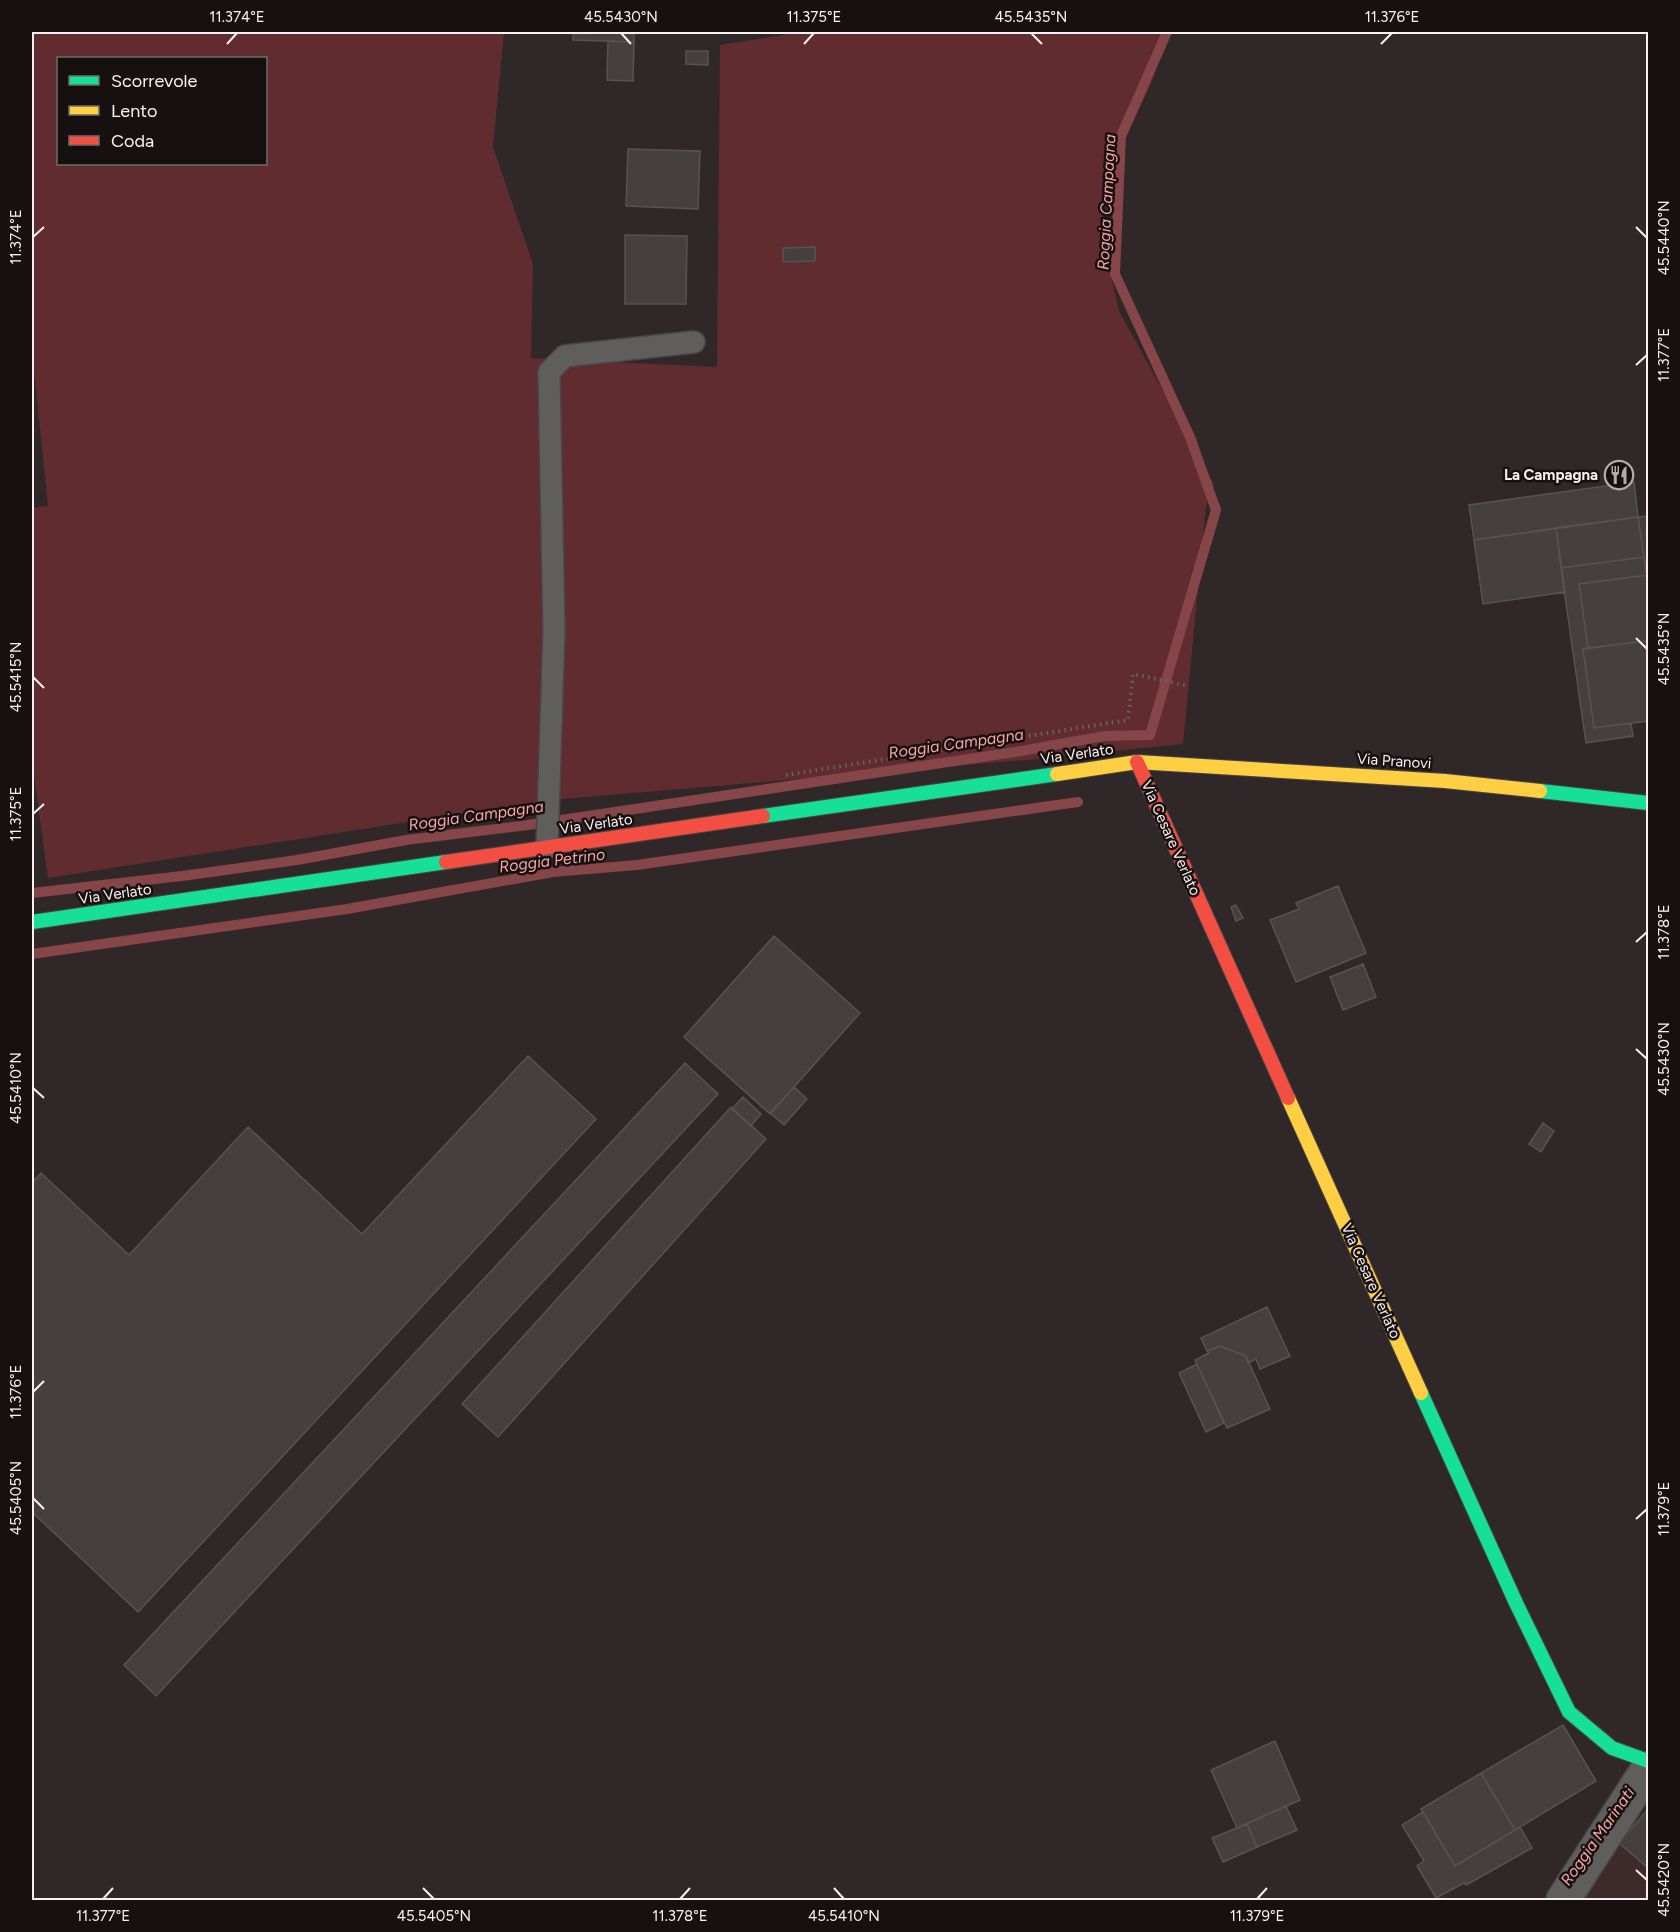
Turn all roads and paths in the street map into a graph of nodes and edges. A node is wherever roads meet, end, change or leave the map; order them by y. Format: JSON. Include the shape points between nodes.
{"nodes":[{"id":1,"x":694,"y":342,"type":"dead end"},
{"id":2,"x":1189,"y":686,"type":"dead end"},
{"id":3,"x":1137,"y":762,"type":"junction"},
{"id":4,"x":776,"y":777,"type":"dead end"},
{"id":5,"x":1648,"y":803,"type":"edge"},
{"id":6,"x":547,"y":848,"type":"junction"},
{"id":7,"x":32,"y":922,"type":"edge"},
{"id":8,"x":1648,"y":1761,"type":"edge"},
{"id":9,"x":1648,"y":1769,"type":"edge"},
{"id":10,"x":1563,"y":1900,"type":"edge"}],
"edges":[{"from":1,"to":6,"type":"lane","via":[[565,356],[549,372],[554,630]]},
{"from":2,"to":4,"type":"path","via":[[1133,674],[1128,720]]},
{"from":3,"to":5,"type":"main road","name":"Via Pranovi","via":[[1445,781]]},
{"from":3,"to":6,"type":"main road","name":"Via Verlato"},
{"from":3,"to":8,"type":"main road","name":"Via Cesare Verlato","via":[[1516,1603],[1569,1712],[1612,1748]]},
{"from":6,"to":7,"type":"main road","name":"Via Verlato"},
{"from":9,"to":10,"type":"street"}]}
